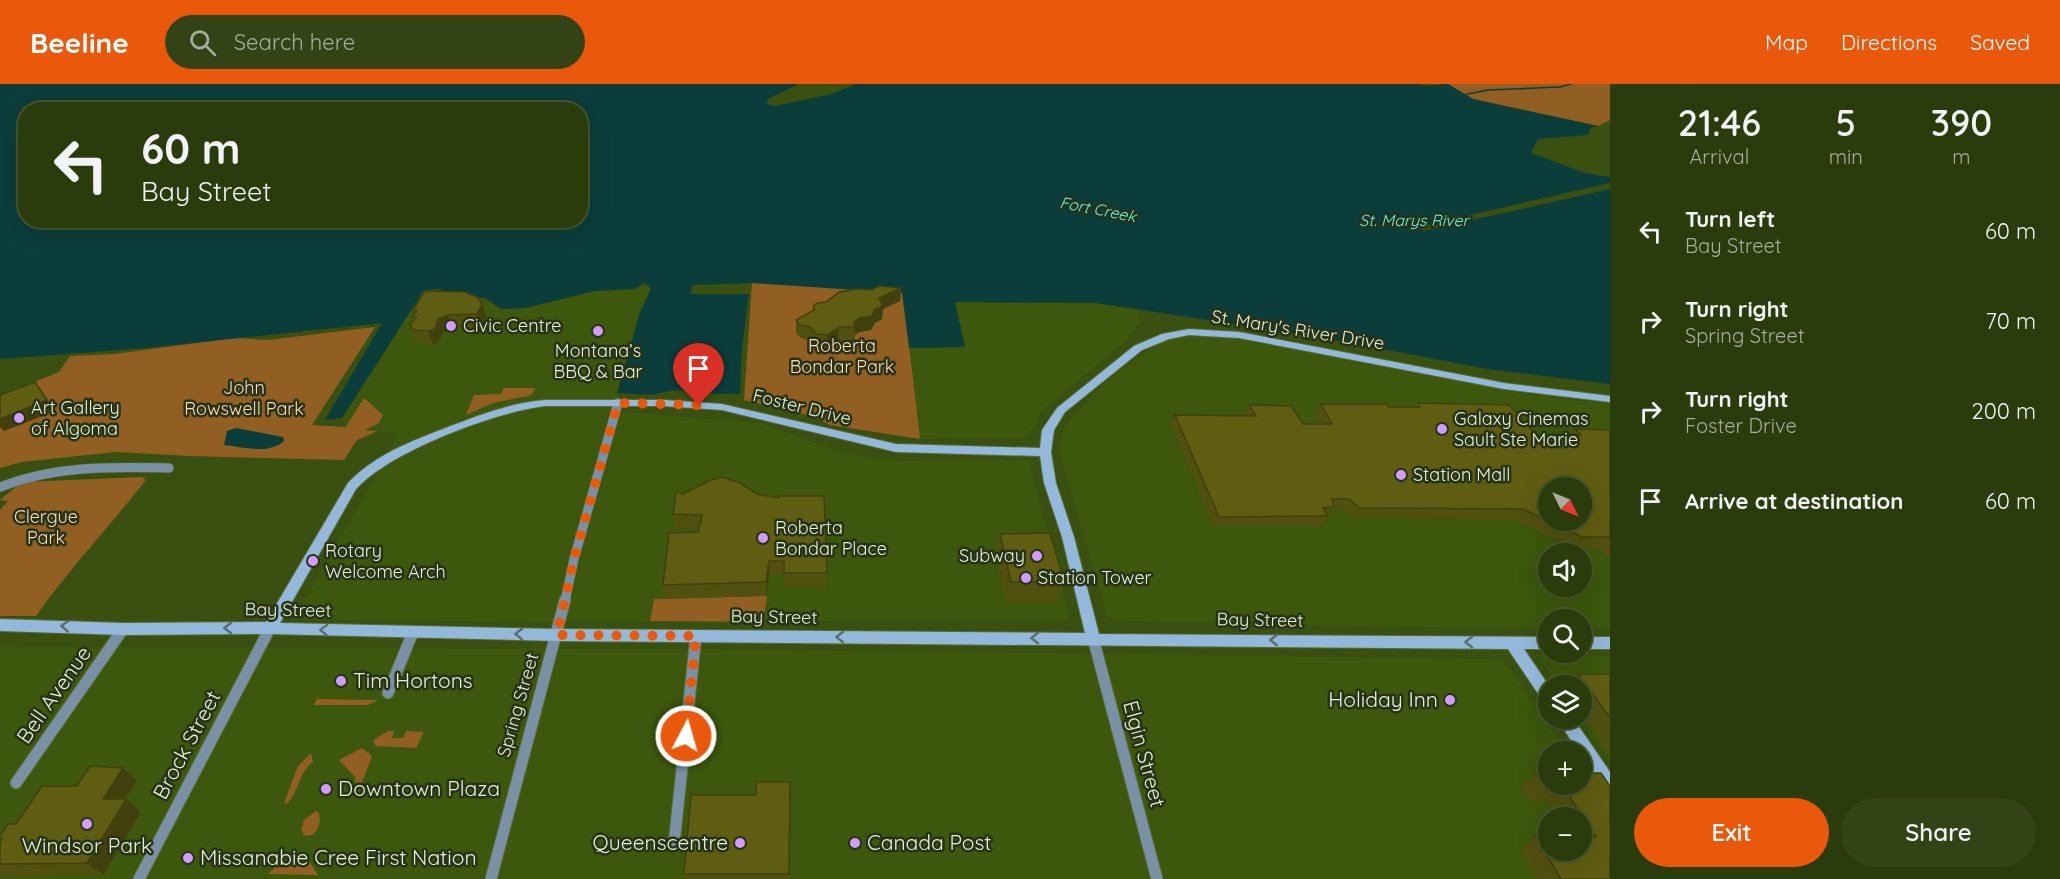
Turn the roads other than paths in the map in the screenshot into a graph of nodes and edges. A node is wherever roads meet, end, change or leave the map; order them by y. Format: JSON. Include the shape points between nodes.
{"nodes":[{"id":1,"x":1610,"y":399,"type":"edge"},
{"id":2,"x":618,"y":403,"type":"junction"},
{"id":3,"x":1046,"y":452,"type":"junction"},
{"id":4,"x":169,"y":468,"type":"dead end"},
{"id":5,"x":0,"y":488,"type":"edge"},
{"id":6,"x":0,"y":625,"type":"edge"},
{"id":7,"x":270,"y":628,"type":"junction"},
{"id":8,"x":123,"y":629,"type":"junction"},
{"id":9,"x":413,"y":632,"type":"junction"},
{"id":10,"x":557,"y":635,"type":"junction"},
{"id":11,"x":696,"y":636,"type":"junction"},
{"id":12,"x":1093,"y":638,"type":"junction"},
{"id":13,"x":1511,"y":642,"type":"junction"},
{"id":14,"x":1538,"y":643,"type":"edge"},
{"id":15,"x":1592,"y":643,"type":"edge"},
{"id":16,"x":1610,"y":644,"type":"edge"},
{"id":17,"x":1538,"y":681,"type":"edge"},
{"id":18,"x":388,"y":693,"type":"dead end"},
{"id":19,"x":1571,"y":729,"type":"edge"},
{"id":20,"x":16,"y":783,"type":"dead end"},
{"id":21,"x":1610,"y":786,"type":"edge"},
{"id":22,"x":674,"y":844,"type":"dead end"},
{"id":23,"x":139,"y":879,"type":"edge"},
{"id":24,"x":491,"y":879,"type":"edge"},
{"id":25,"x":1157,"y":879,"type":"edge"}],
"edges":[{"from":1,"to":3,"type":"street","name":"St. Mary's River Drive","via":[[1504,386],[1239,335],[1189,332],[1166,336],[1138,348],[1075,397],[1048,430]]},
{"from":2,"to":3,"type":"street","name":"Foster Drive","via":[[722,407],[896,448]]},
{"from":2,"to":7,"type":"street","name":"Foster Drive","via":[[545,403],[498,412],[381,462],[352,486]]},
{"from":2,"to":10,"type":"street","name":"Spring Street"},
{"from":3,"to":12,"type":"street","name":"St. Mary's River Drive","via":[[1050,483]]},
{"from":4,"to":5,"type":"street","via":[[72,469],[35,475]]},
{"from":8,"to":6,"type":"street","name":"Bay Street","one_way":true},
{"from":7,"to":8,"type":"street","name":"Bay Street","one_way":true},
{"from":9,"to":7,"type":"street","name":"Bay Street","one_way":true},
{"from":7,"to":23,"type":"street","name":"Brock Street"},
{"from":8,"to":20,"type":"street","name":"Bell Avenue"},
{"from":10,"to":9,"type":"street","name":"Bay Street","one_way":true},
{"from":9,"to":18,"type":"street"},
{"from":10,"to":11,"type":"street","name":"Bay Street"},
{"from":10,"to":24,"type":"street","name":"Spring Street"},
{"from":12,"to":11,"type":"street","name":"Bay Street","one_way":true},
{"from":11,"to":22,"type":"street"},
{"from":13,"to":12,"type":"street","name":"Bay Street","one_way":true},
{"from":12,"to":25,"type":"street","name":"Elgin Street"},
{"from":13,"to":14,"type":"street","name":"Bay Street"},
{"from":13,"to":17,"type":"street"},
{"from":15,"to":16,"type":"street"},
{"from":19,"to":21,"type":"street"}]}
